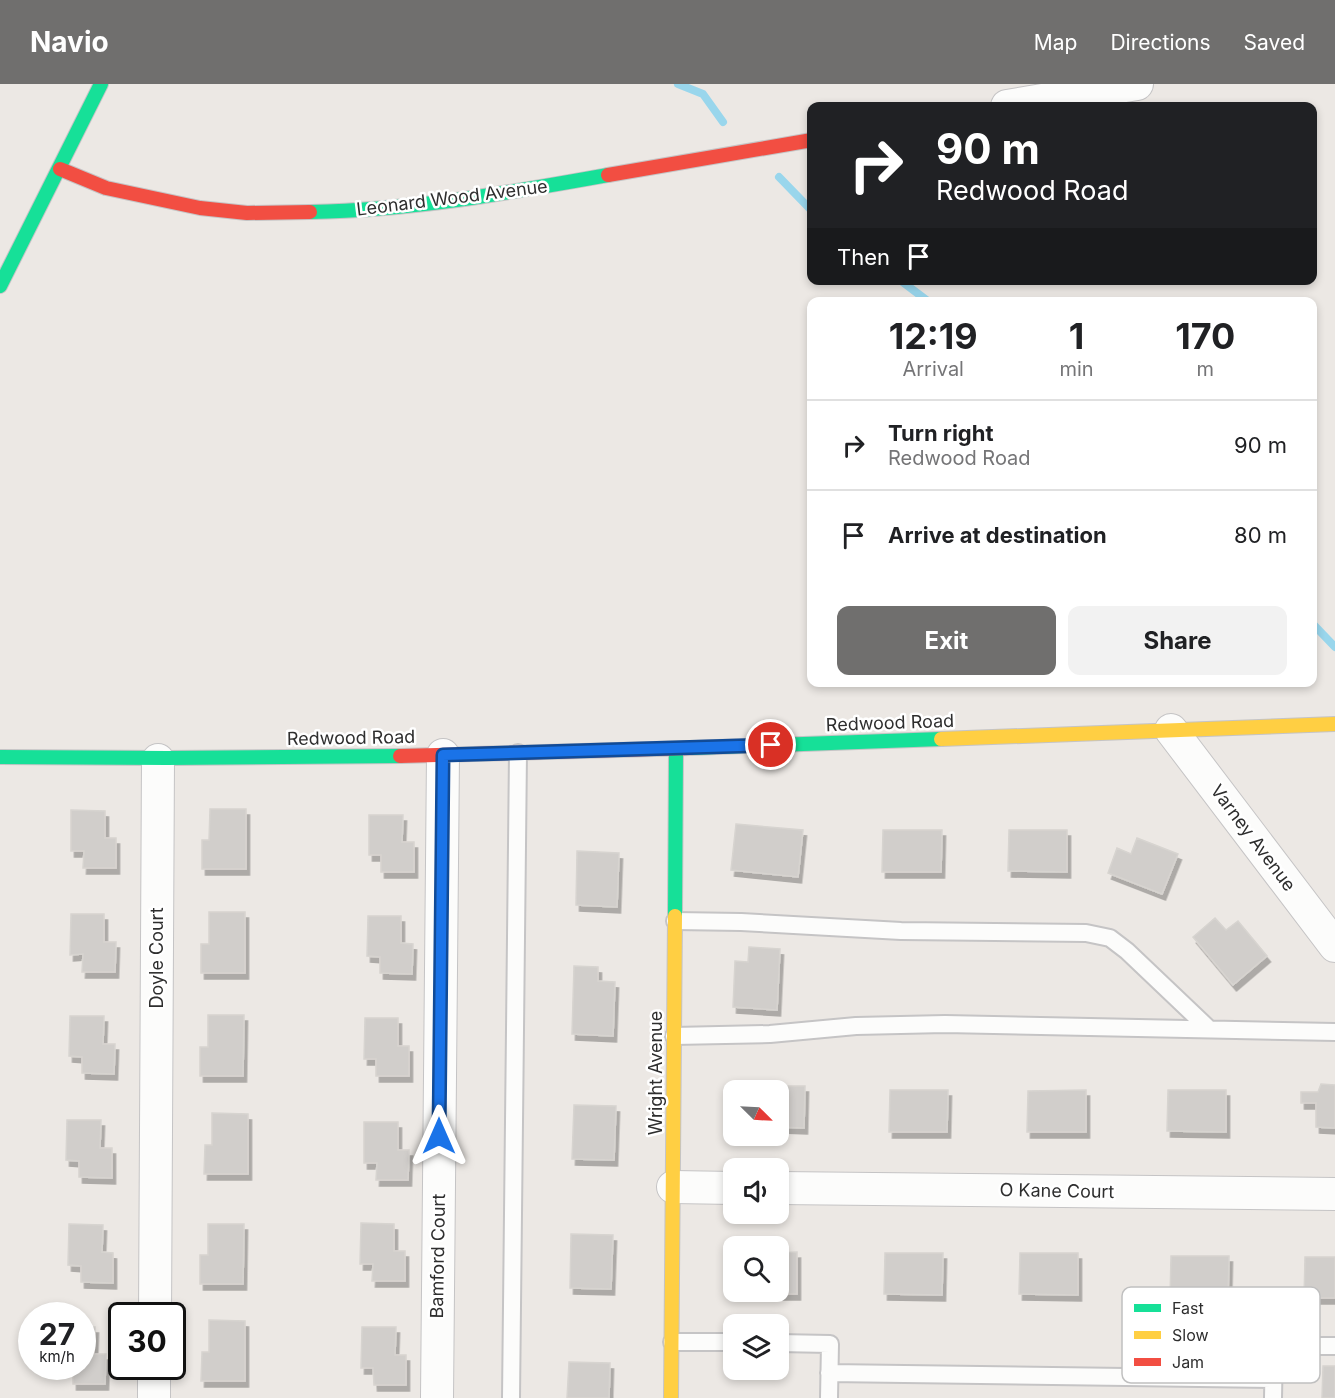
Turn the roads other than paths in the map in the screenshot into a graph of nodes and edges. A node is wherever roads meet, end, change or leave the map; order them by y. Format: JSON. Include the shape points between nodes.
{"nodes":[{"id":1,"x":101,"y":84,"type":"edge"},
{"id":2,"x":1137,"y":84,"type":"edge"},
{"id":3,"x":1031,"y":102,"type":"edge"},
{"id":4,"x":807,"y":141,"type":"edge"},
{"id":5,"x":60,"y":169,"type":"junction"},
{"id":6,"x":0,"y":286,"type":"edge"},
{"id":7,"x":1335,"y":724,"type":"edge"},
{"id":8,"x":1171,"y":730,"type":"junction"},
{"id":9,"x":676,"y":749,"type":"junction"},
{"id":10,"x":518,"y":753,"type":"junction"},
{"id":11,"x":443,"y":755,"type":"junction"},
{"id":12,"x":0,"y":757,"type":"edge"},
{"id":13,"x":158,"y":760,"type":"junction"},
{"id":14,"x":675,"y":921,"type":"junction"},
{"id":15,"x":1335,"y":946,"type":"edge"},
{"id":16,"x":1209,"y":1029,"type":"junction"},
{"id":17,"x":1335,"y":1032,"type":"edge"},
{"id":18,"x":674,"y":1036,"type":"junction"},
{"id":19,"x":673,"y":1187,"type":"junction"},
{"id":20,"x":723,"y":1188,"type":"edge"},
{"id":21,"x":789,"y":1188,"type":"edge"},
{"id":22,"x":1335,"y":1194,"type":"edge"},
{"id":23,"x":155,"y":1302,"type":"edge"},
{"id":24,"x":672,"y":1342,"type":"junction"},
{"id":25,"x":723,"y":1342,"type":"edge"},
{"id":26,"x":789,"y":1343,"type":"edge"},
{"id":27,"x":1320,"y":1347,"type":"edge"},
{"id":28,"x":1335,"y":1347,"type":"edge"},
{"id":29,"x":829,"y":1374,"type":"junction"},
{"id":30,"x":1122,"y":1377,"type":"edge"},
{"id":31,"x":154,"y":1380,"type":"edge"},
{"id":32,"x":1274,"y":1383,"type":"edge"},
{"id":33,"x":154,"y":1398,"type":"edge"},
{"id":34,"x":437,"y":1398,"type":"edge"},
{"id":35,"x":511,"y":1398,"type":"edge"},
{"id":36,"x":671,"y":1398,"type":"edge"},
{"id":37,"x":829,"y":1398,"type":"edge"},
{"id":38,"x":1273,"y":1398,"type":"edge"}],
"edges":[{"from":1,"to":5,"type":"street"},
{"from":2,"to":3,"type":"street"},
{"from":4,"to":5,"type":"street","name":"Leonard Wood Avenue","via":[[478,198],[362,211],[247,213],[200,208],[106,188]]},
{"from":5,"to":6,"type":"street"},
{"from":7,"to":8,"type":"street","name":"Redwood Road"},
{"from":8,"to":9,"type":"street","name":"Redwood Road"},
{"from":8,"to":15,"type":"street","name":"Varney Avenue"},
{"from":9,"to":10,"type":"street","name":"Redwood Road"},
{"from":9,"to":14,"type":"street","name":"Wright Avenue"},
{"from":10,"to":11,"type":"street","name":"Redwood Road"},
{"from":10,"to":35,"type":"lane"},
{"from":11,"to":13,"type":"street","name":"Redwood Road"},
{"from":11,"to":34,"type":"street","name":"Bamford Court"},
{"from":12,"to":13,"type":"street"},
{"from":13,"to":23,"type":"street","name":"Doyle Court"},
{"from":14,"to":16,"type":"lane","via":[[901,931],[1086,933],[1110,938],[1127,951]]},
{"from":14,"to":18,"type":"street","name":"Wright Avenue"},
{"from":16,"to":17,"type":"lane"},
{"from":16,"to":18,"type":"lane","via":[[945,1024]]},
{"from":18,"to":19,"type":"street","name":"Wright Avenue"},
{"from":19,"to":20,"type":"street"},
{"from":19,"to":24,"type":"street","name":"Wright Avenue"},
{"from":21,"to":22,"type":"street","name":"O Kane Court"},
{"from":24,"to":25,"type":"lane"},
{"from":24,"to":36,"type":"street","name":"Wright Avenue"},
{"from":26,"to":29,"type":"lane","via":[[830,1344]]},
{"from":27,"to":28,"type":"lane"},
{"from":29,"to":30,"type":"lane"},
{"from":29,"to":37,"type":"lane"},
{"from":31,"to":33,"type":"street"},
{"from":32,"to":38,"type":"lane"}]}
